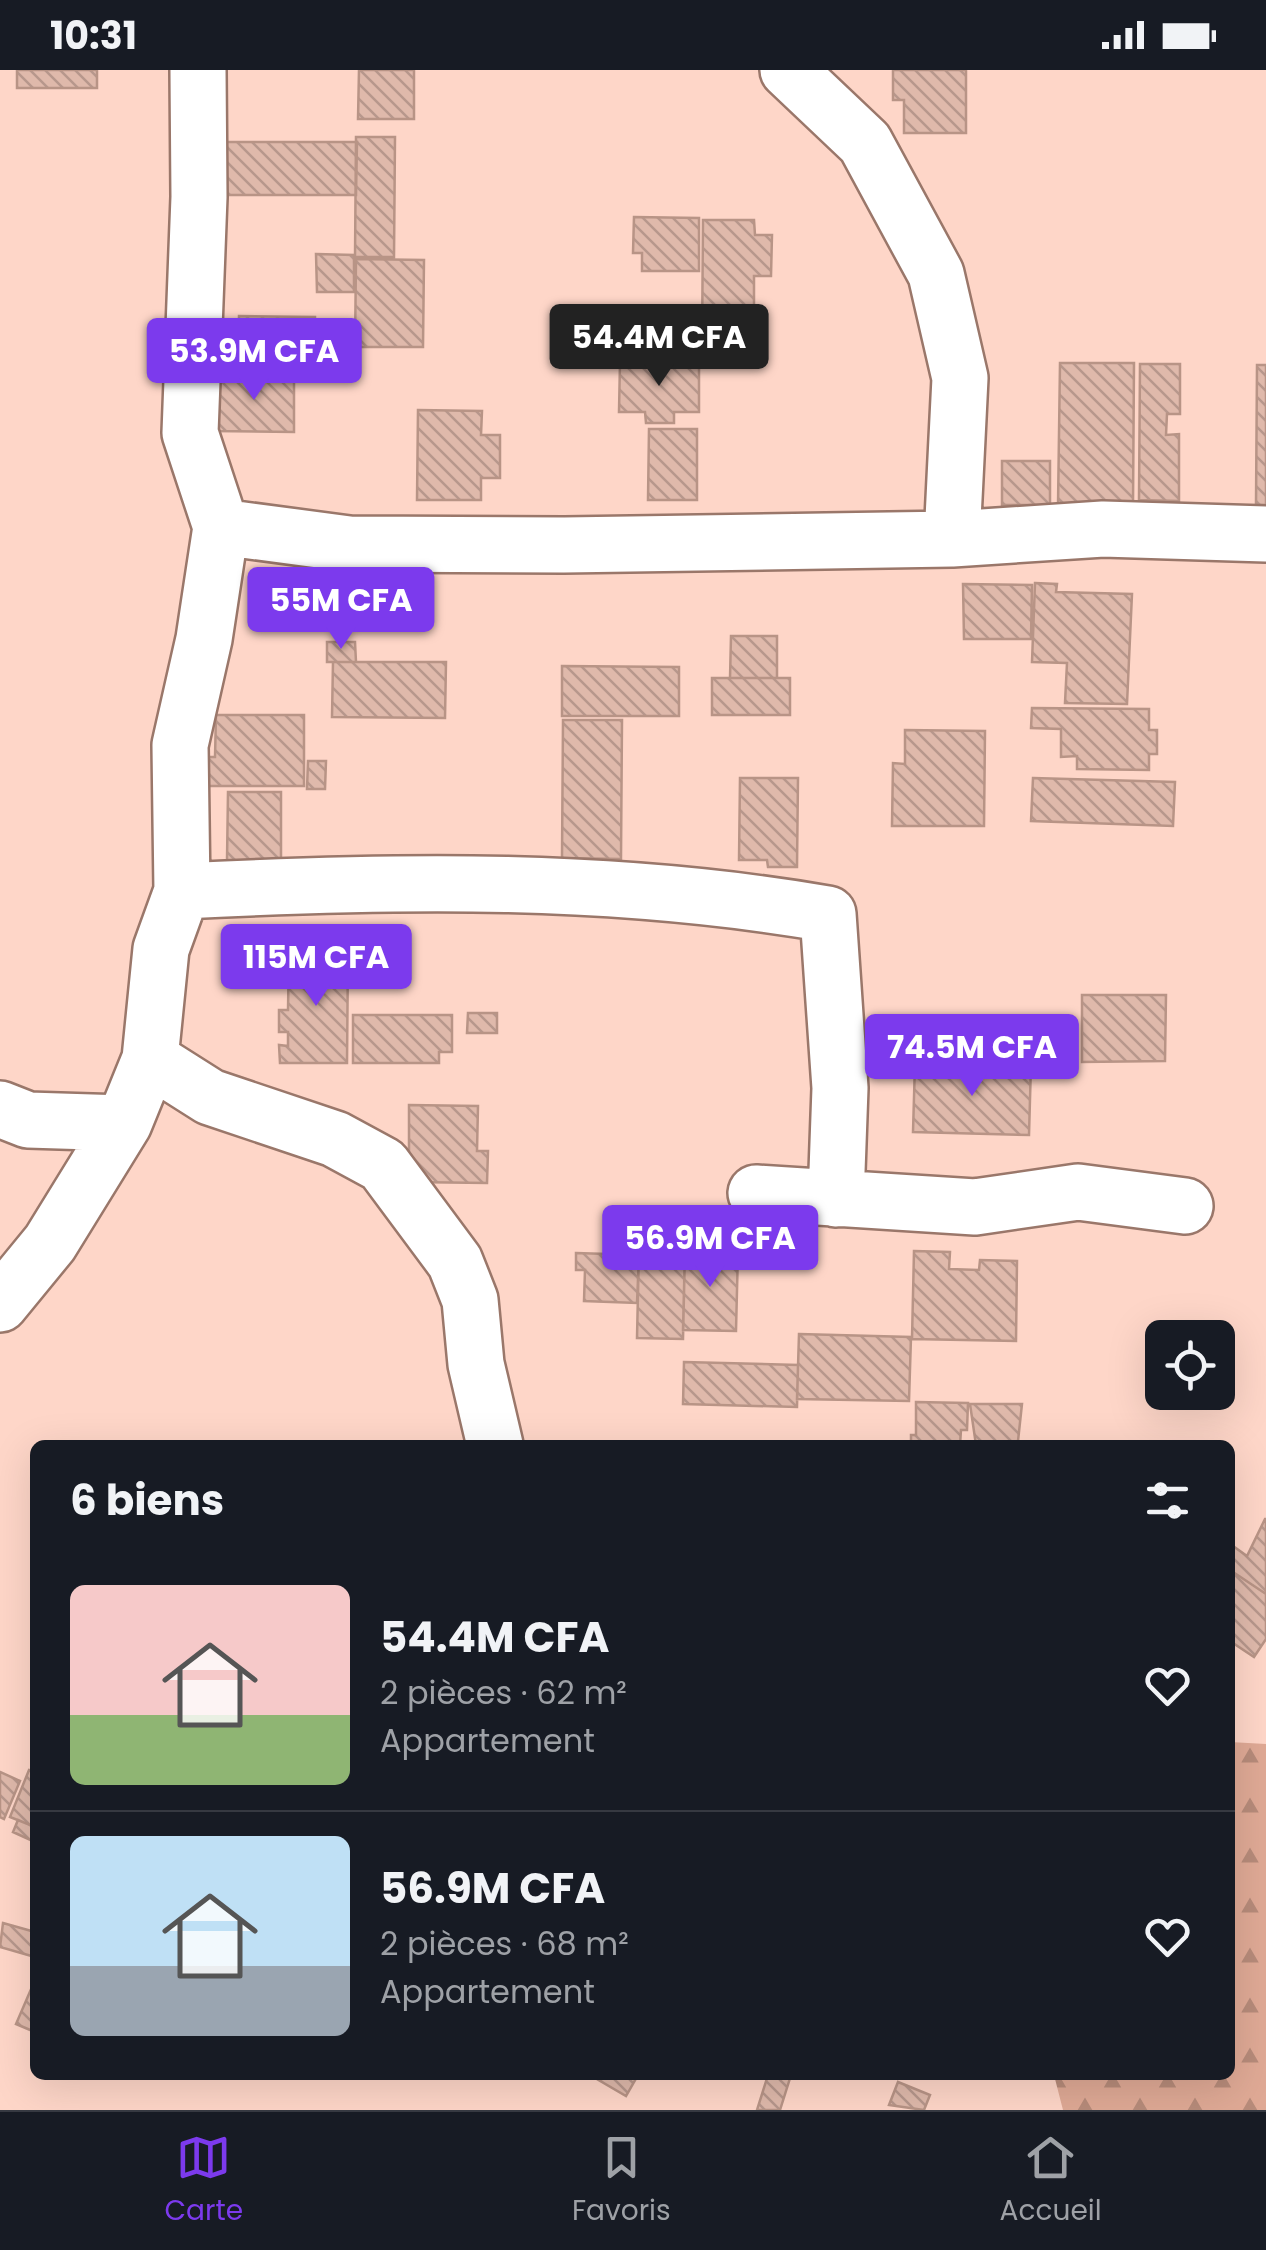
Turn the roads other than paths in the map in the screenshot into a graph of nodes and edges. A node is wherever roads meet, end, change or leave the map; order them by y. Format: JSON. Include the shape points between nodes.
{"nodes":[{"id":1,"x":198,"y":70,"type":"edge"},
{"id":2,"x":788,"y":70,"type":"edge"},
{"id":3,"x":221,"y":527,"type":"junction"},
{"id":4,"x":1266,"y":534,"type":"edge"},
{"id":5,"x":952,"y":539,"type":"junction"},
{"id":6,"x":182,"y":891,"type":"junction"},
{"id":7,"x":150,"y":1059,"type":"junction"},
{"id":8,"x":0,"y":1110,"type":"edge"},
{"id":9,"x":124,"y":1123,"type":"junction"},
{"id":10,"x":756,"y":1194,"type":"dead end"},
{"id":11,"x":836,"y":1199,"type":"junction"},
{"id":12,"x":1186,"y":1206,"type":"dead end"},
{"id":13,"x":0,"y":1304,"type":"edge"},
{"id":14,"x":494,"y":1440,"type":"edge"}],
"edges":[{"from":1,"to":3,"type":"street","via":[[190,433]]},
{"from":2,"to":5,"type":"street","via":[[865,142],[936,274],[960,378]]},
{"from":3,"to":5,"type":"street","via":[[349,544]]},
{"from":3,"to":6,"type":"street","via":[[180,745]]},
{"from":4,"to":5,"type":"street","via":[[1102,528]]},
{"from":6,"to":7,"type":"street","via":[[161,949]]},
{"from":6,"to":11,"type":"street","via":[[373,881],[574,884],[720,895],[828,914],[840,1088]]},
{"from":7,"to":9,"type":"street"},
{"from":7,"to":14,"type":"street","via":[[210,1097],[336,1140],[383,1165],[455,1262],[470,1300]]},
{"from":8,"to":9,"type":"street","via":[[28,1120]]},
{"from":9,"to":13,"type":"street","via":[[50,1243]]},
{"from":10,"to":11,"type":"street"},
{"from":11,"to":12,"type":"street","via":[[975,1207],[1078,1192]]}]}
